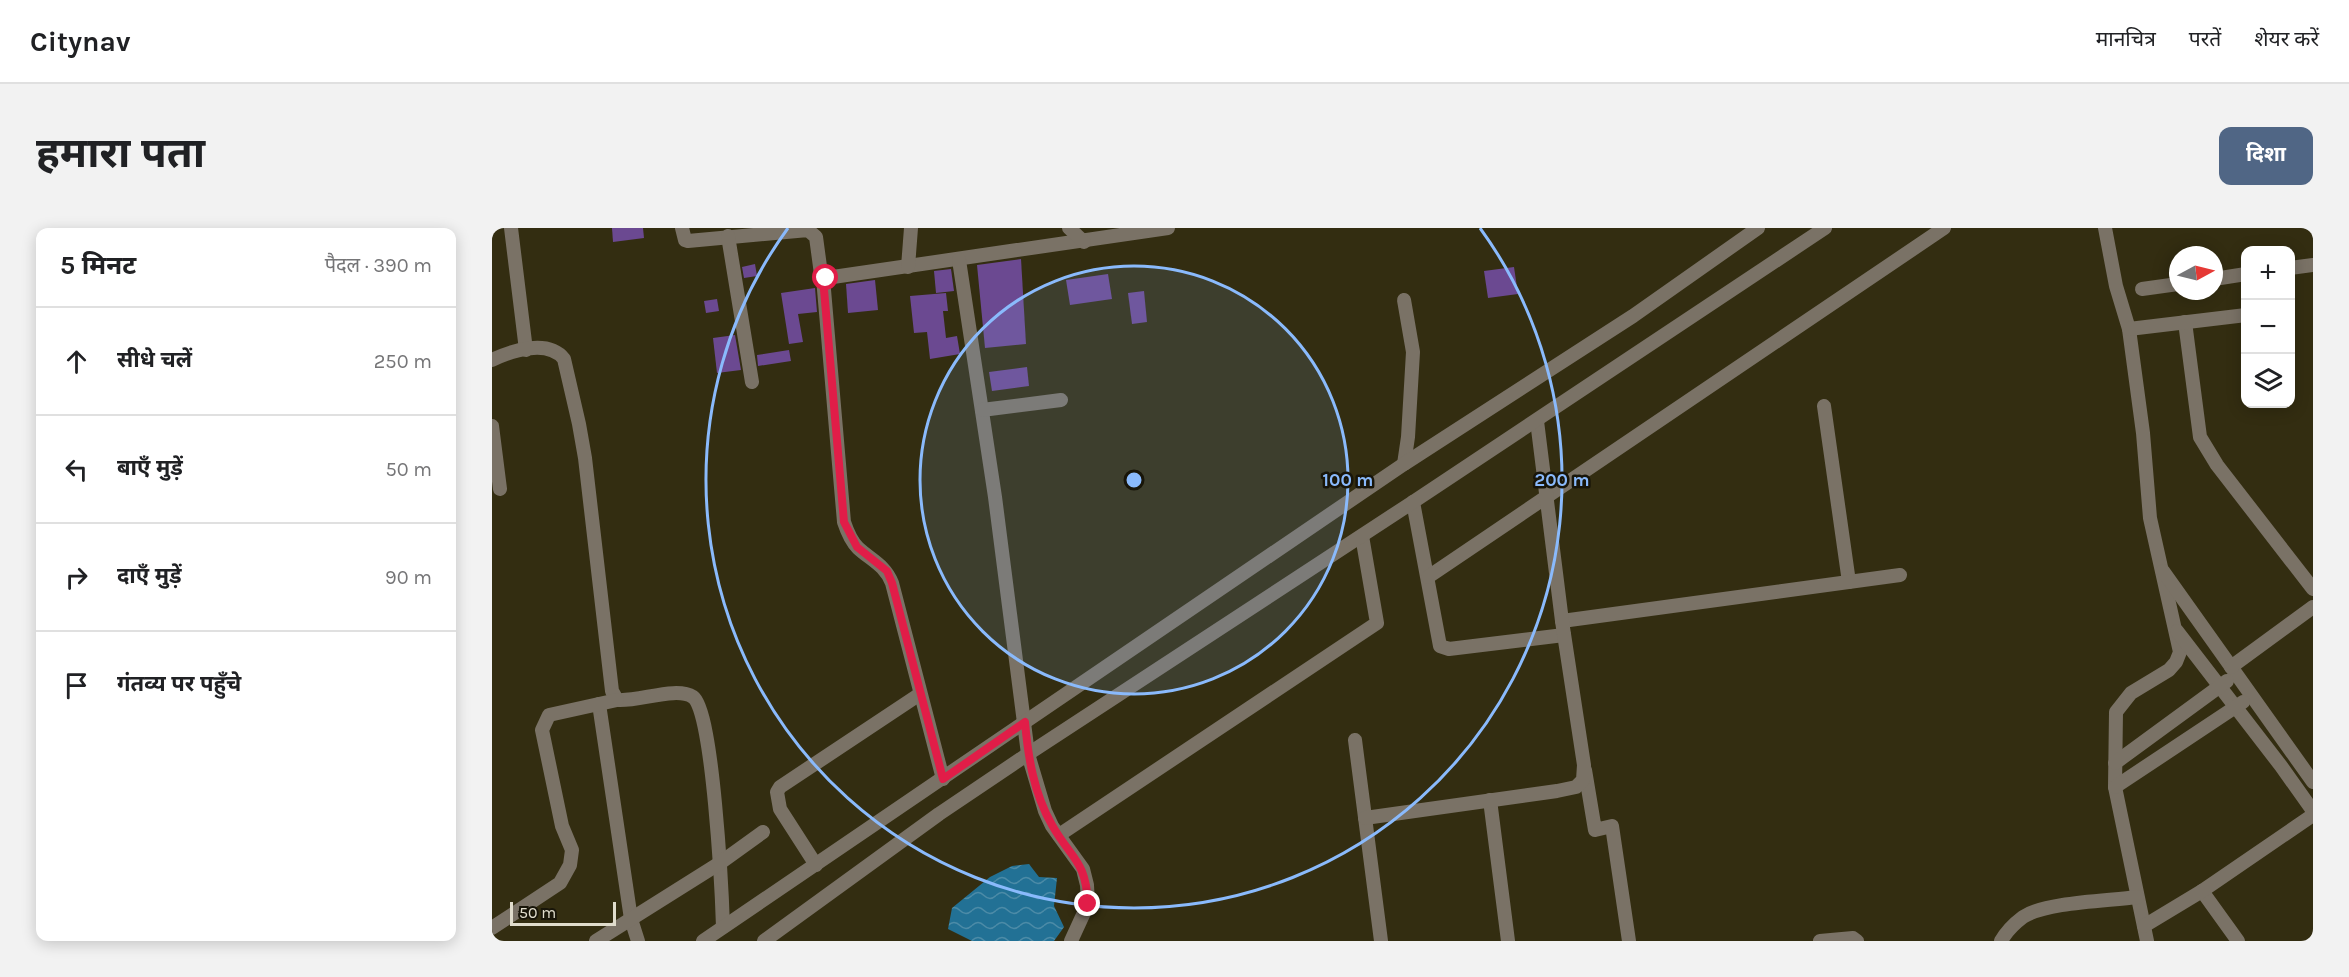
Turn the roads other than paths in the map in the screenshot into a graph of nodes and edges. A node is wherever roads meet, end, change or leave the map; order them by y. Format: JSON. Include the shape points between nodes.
{"nodes":[{"id":1,"x":511,"y":228,"type":"edge"},
{"id":2,"x":682,"y":228,"type":"edge"},
{"id":3,"x":912,"y":228,"type":"edge"},
{"id":4,"x":1069,"y":228,"type":"edge"},
{"id":5,"x":1168,"y":228,"type":"edge"},
{"id":6,"x":1758,"y":228,"type":"edge"},
{"id":7,"x":1825,"y":228,"type":"edge"},
{"id":8,"x":1944,"y":228,"type":"edge"},
{"id":9,"x":2105,"y":228,"type":"edge"},
{"id":10,"x":1741,"y":233,"type":"edge"},
{"id":11,"x":728,"y":236,"type":"junction"},
{"id":12,"x":1084,"y":242,"type":"junction"},
{"id":13,"x":959,"y":260,"type":"junction"},
{"id":14,"x":2313,"y":265,"type":"edge"},
{"id":15,"x":908,"y":267,"type":"junction"},
{"id":16,"x":2295,"y":267,"type":"edge"},
{"id":17,"x":2241,"y":275,"type":"edge"},
{"id":18,"x":823,"y":278,"type":"junction"},
{"id":19,"x":2223,"y":278,"type":"edge"},
{"id":20,"x":2169,"y":285,"type":"edge"},
{"id":21,"x":2142,"y":289,"type":"dead end"},
{"id":22,"x":1404,"y":300,"type":"dead end"},
{"id":23,"x":2241,"y":316,"type":"edge"},
{"id":24,"x":2185,"y":322,"type":"junction"},
{"id":25,"x":2129,"y":329,"type":"junction"},
{"id":26,"x":526,"y":350,"type":"junction"},
{"id":27,"x":492,"y":360,"type":"edge"},
{"id":28,"x":752,"y":382,"type":"dead end"},
{"id":29,"x":1060,"y":400,"type":"dead end"},
{"id":30,"x":1824,"y":406,"type":"dead end"},
{"id":31,"x":982,"y":410,"type":"junction"},
{"id":32,"x":1537,"y":421,"type":"junction"},
{"id":33,"x":492,"y":426,"type":"edge"},
{"id":34,"x":1404,"y":464,"type":"junction"},
{"id":35,"x":500,"y":489,"type":"dead end"},
{"id":36,"x":1546,"y":495,"type":"junction"},
{"id":37,"x":1413,"y":502,"type":"junction"},
{"id":38,"x":1362,"y":536,"type":"junction"},
{"id":39,"x":2159,"y":564,"type":"junction"},
{"id":40,"x":1900,"y":575,"type":"dead end"},
{"id":41,"x":1428,"y":577,"type":"junction"},
{"id":42,"x":1849,"y":582,"type":"junction"},
{"id":43,"x":2313,"y":589,"type":"edge"},
{"id":44,"x":2313,"y":607,"type":"edge"},
{"id":45,"x":1563,"y":628,"type":"junction"},
{"id":46,"x":2176,"y":629,"type":"junction"},
{"id":47,"x":2233,"y":670,"type":"junction"},
{"id":48,"x":2221,"y":686,"type":"junction"},
{"id":49,"x":920,"y":694,"type":"junction"},
{"id":50,"x":2252,"y":697,"type":"junction"},
{"id":51,"x":617,"y":700,"type":"junction"},
{"id":52,"x":599,"y":704,"type":"junction"},
{"id":53,"x":2236,"y":707,"type":"junction"},
{"id":54,"x":1025,"y":722,"type":"junction"},
{"id":55,"x":1355,"y":740,"type":"dead end"},
{"id":56,"x":1028,"y":754,"type":"junction"},
{"id":57,"x":2115,"y":763,"type":"junction"},
{"id":58,"x":1584,"y":765,"type":"junction"},
{"id":59,"x":943,"y":779,"type":"junction"},
{"id":60,"x":2313,"y":782,"type":"edge"},
{"id":61,"x":2115,"y":787,"type":"junction"},
{"id":62,"x":1490,"y":801,"type":"junction"},
{"id":63,"x":2313,"y":813,"type":"edge"},
{"id":64,"x":1365,"y":818,"type":"junction"},
{"id":65,"x":763,"y":832,"type":"dead end"},
{"id":66,"x":1059,"y":836,"type":"junction"},
{"id":67,"x":720,"y":863,"type":"junction"},
{"id":68,"x":816,"y":865,"type":"junction"},
{"id":69,"x":2202,"y":891,"type":"junction"},
{"id":70,"x":2137,"y":897,"type":"junction"},
{"id":71,"x":631,"y":919,"type":"junction"},
{"id":72,"x":2144,"y":926,"type":"junction"},
{"id":73,"x":723,"y":927,"type":"junction"},
{"id":74,"x":492,"y":928,"type":"edge"},
{"id":75,"x":596,"y":941,"type":"edge"},
{"id":76,"x":638,"y":941,"type":"edge"},
{"id":77,"x":703,"y":941,"type":"edge"},
{"id":78,"x":764,"y":941,"type":"edge"},
{"id":79,"x":1071,"y":941,"type":"edge"},
{"id":80,"x":1381,"y":941,"type":"edge"},
{"id":81,"x":1508,"y":941,"type":"edge"},
{"id":82,"x":1629,"y":941,"type":"edge"},
{"id":83,"x":1820,"y":941,"type":"edge"},
{"id":84,"x":1857,"y":941,"type":"edge"},
{"id":85,"x":2001,"y":941,"type":"edge"},
{"id":86,"x":2147,"y":941,"type":"edge"},
{"id":87,"x":2238,"y":941,"type":"edge"}],
"edges":[{"from":1,"to":26,"type":"street"},
{"from":2,"to":11,"type":"street","via":[[688,241]]},
{"from":3,"to":15,"type":"street"},
{"from":4,"to":12,"type":"street"},
{"from":5,"to":12,"type":"street"},
{"from":6,"to":10,"type":"street"},
{"from":7,"to":32,"type":"street"},
{"from":8,"to":36,"type":"street"},
{"from":9,"to":25,"type":"street"},
{"from":10,"to":34,"type":"street","via":[[1633,316]]},
{"from":11,"to":18,"type":"street","via":[[813,232]]},
{"from":11,"to":28,"type":"street"},
{"from":12,"to":13,"type":"street"},
{"from":13,"to":15,"type":"street"},
{"from":13,"to":31,"type":"street"},
{"from":14,"to":16,"type":"street"},
{"from":15,"to":18,"type":"street"},
{"from":17,"to":19,"type":"street"},
{"from":18,"to":49,"type":"street","via":[[844,522],[857,547],[887,571]]},
{"from":20,"to":21,"type":"street"},
{"from":22,"to":34,"type":"street","via":[[1413,352]]},
{"from":23,"to":24,"type":"street"},
{"from":24,"to":25,"type":"street"},
{"from":24,"to":43,"type":"street","via":[[2200,437],[2217,465]]},
{"from":25,"to":39,"type":"street","via":[[2150,518]]},
{"from":26,"to":27,"type":"street"},
{"from":26,"to":51,"type":"street","via":[[548,347],[564,359],[579,424],[612,691]]},
{"from":29,"to":31,"type":"street"},
{"from":30,"to":42,"type":"street"},
{"from":31,"to":54,"type":"street"},
{"from":32,"to":36,"type":"street"},
{"from":32,"to":37,"type":"street"},
{"from":33,"to":35,"type":"street"},
{"from":34,"to":54,"type":"street"},
{"from":36,"to":41,"type":"street"},
{"from":36,"to":45,"type":"street"},
{"from":37,"to":38,"type":"street"},
{"from":37,"to":41,"type":"street"},
{"from":38,"to":56,"type":"street"},
{"from":38,"to":66,"type":"street","via":[[1377,623]]},
{"from":39,"to":46,"type":"street"},
{"from":39,"to":47,"type":"street"},
{"from":40,"to":42,"type":"street"},
{"from":41,"to":45,"type":"street","via":[[1440,646],[1449,649]]},
{"from":42,"to":45,"type":"street"},
{"from":44,"to":47,"type":"street"},
{"from":45,"to":58,"type":"street"},
{"from":46,"to":48,"type":"street"},
{"from":46,"to":57,"type":"street","via":[[2180,652],[2176,662],[2131,693],[2116,712]]},
{"from":47,"to":48,"type":"street"},
{"from":47,"to":50,"type":"street"},
{"from":48,"to":53,"type":"street"},
{"from":48,"to":57,"type":"street"},
{"from":49,"to":59,"type":"street"},
{"from":49,"to":68,"type":"street","via":[[780,787],[780,809]]},
{"from":50,"to":53,"type":"street"},
{"from":50,"to":60,"type":"street"},
{"from":51,"to":52,"type":"street"},
{"from":51,"to":67,"type":"street","via":[[684,693],[696,698],[705,728]]},
{"from":52,"to":71,"type":"street"},
{"from":52,"to":74,"type":"street","via":[[549,715],[542,730],[562,826],[572,850],[570,865],[560,882]]},
{"from":53,"to":61,"type":"street"},
{"from":53,"to":63,"type":"street"},
{"from":54,"to":56,"type":"street"},
{"from":54,"to":59,"type":"street"},
{"from":55,"to":64,"type":"street"},
{"from":56,"to":66,"type":"street","via":[[1045,811]]},
{"from":56,"to":78,"type":"street"},
{"from":57,"to":61,"type":"street"},
{"from":58,"to":62,"type":"street","via":[[1584,780],[1576,787]]},
{"from":58,"to":82,"type":"street","via":[[1595,830],[1612,826]]},
{"from":59,"to":68,"type":"street"},
{"from":61,"to":70,"type":"street"},
{"from":62,"to":64,"type":"street"},
{"from":62,"to":81,"type":"street"},
{"from":63,"to":69,"type":"street"},
{"from":64,"to":80,"type":"street"},
{"from":65,"to":67,"type":"street"},
{"from":66,"to":79,"type":"street","via":[[1083,870],[1087,885],[1088,904]]},
{"from":67,"to":71,"type":"street"},
{"from":67,"to":73,"type":"street"},
{"from":68,"to":73,"type":"street"},
{"from":69,"to":72,"type":"street"},
{"from":69,"to":87,"type":"street"},
{"from":70,"to":72,"type":"street"},
{"from":70,"to":85,"type":"street","via":[[2043,909],[2024,917]]},
{"from":71,"to":75,"type":"street"},
{"from":71,"to":76,"type":"street"},
{"from":72,"to":86,"type":"street"},
{"from":73,"to":77,"type":"street"},
{"from":83,"to":84,"type":"street"}]}
